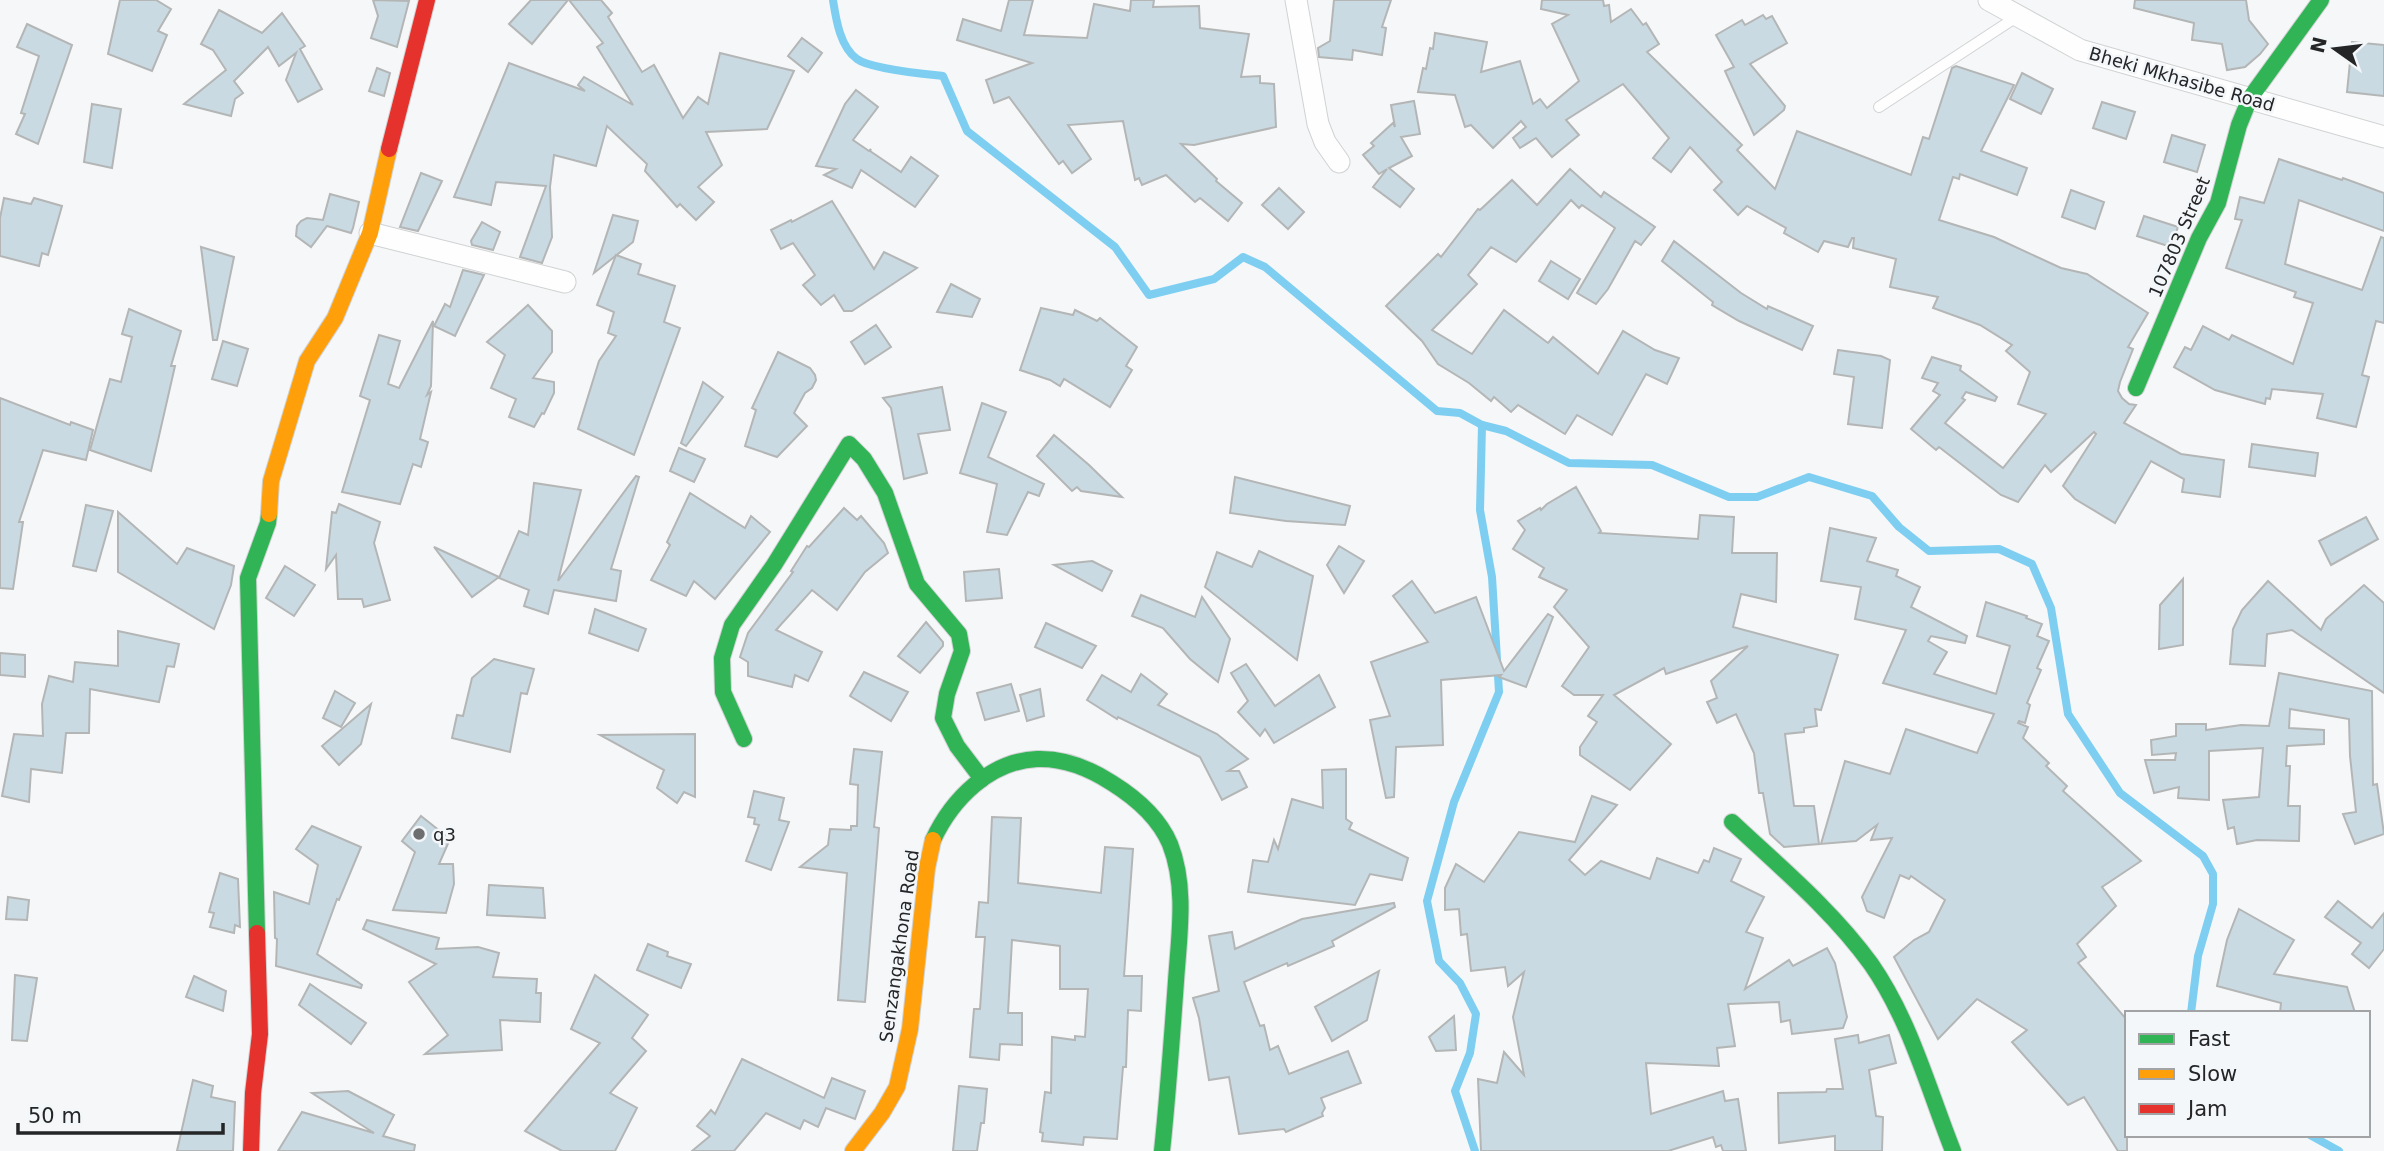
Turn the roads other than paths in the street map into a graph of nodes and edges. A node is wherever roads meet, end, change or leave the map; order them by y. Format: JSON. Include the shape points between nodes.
{"nodes":[{"id":1,"x":427,"y":0,"type":"edge"},
{"id":2,"x":1296,"y":0,"type":"edge"},
{"id":3,"x":1989,"y":0,"type":"edge"},
{"id":4,"x":2321,"y":0,"type":"edge"},
{"id":5,"x":2018,"y":16,"type":"junction"},
{"id":6,"x":2250,"y":98,"type":"junction"},
{"id":7,"x":1879,"y":107,"type":"dead end"},
{"id":8,"x":2384,"y":138,"type":"edge"},
{"id":9,"x":1339,"y":162,"type":"dead end"},
{"id":10,"x":370,"y":233,"type":"junction"},
{"id":11,"x":565,"y":282,"type":"dead end"},
{"id":12,"x":2136,"y":388,"type":"dead end"},
{"id":13,"x":744,"y":739,"type":"dead end"},
{"id":14,"x":982,"y":779,"type":"junction"},
{"id":15,"x":1732,"y":822,"type":"dead end"},
{"id":16,"x":251,"y":1151,"type":"edge"},
{"id":17,"x":853,"y":1151,"type":"edge"},
{"id":18,"x":1162,"y":1151,"type":"edge"},
{"id":19,"x":1953,"y":1151,"type":"edge"}],
"edges":[{"from":1,"to":10,"type":"street"},
{"from":2,"to":9,"type":"street","via":[[1318,124]]},
{"from":3,"to":5,"type":"street","name":"Bheki Mkhasibe Road"},
{"from":4,"to":6,"type":"street","name":"107803 Street"},
{"from":5,"to":6,"type":"street","name":"Bheki Mkhasibe Road","via":[[2080,50]]},
{"from":5,"to":7,"type":"lane"},
{"from":6,"to":8,"type":"street","name":"Bheki Mkhasibe Road"},
{"from":6,"to":12,"type":"street","name":"107803 Street","via":[[2218,203]]},
{"from":10,"to":11,"type":"street"},
{"from":10,"to":16,"type":"street","via":[[335,318],[307,361],[271,481],[268,523],[248,578],[260,1034]]},
{"from":13,"to":14,"type":"street","via":[[723,692],[722,658],[732,625],[849,444],[884,493],[917,584],[960,634],[962,652],[943,718]]},
{"from":14,"to":17,"type":"street","name":"Senzangakhona Road","via":[[962,795],[932,842],[910,1029],[897,1087]]},
{"from":14,"to":18,"type":"street","name":"Senzangakhona Road","via":[[1030,760],[1075,764],[1129,793],[1154,817],[1170,845],[1181,909]]},
{"from":15,"to":19,"type":"street","via":[[1843,927],[1872,967],[1897,1009]]}]}
